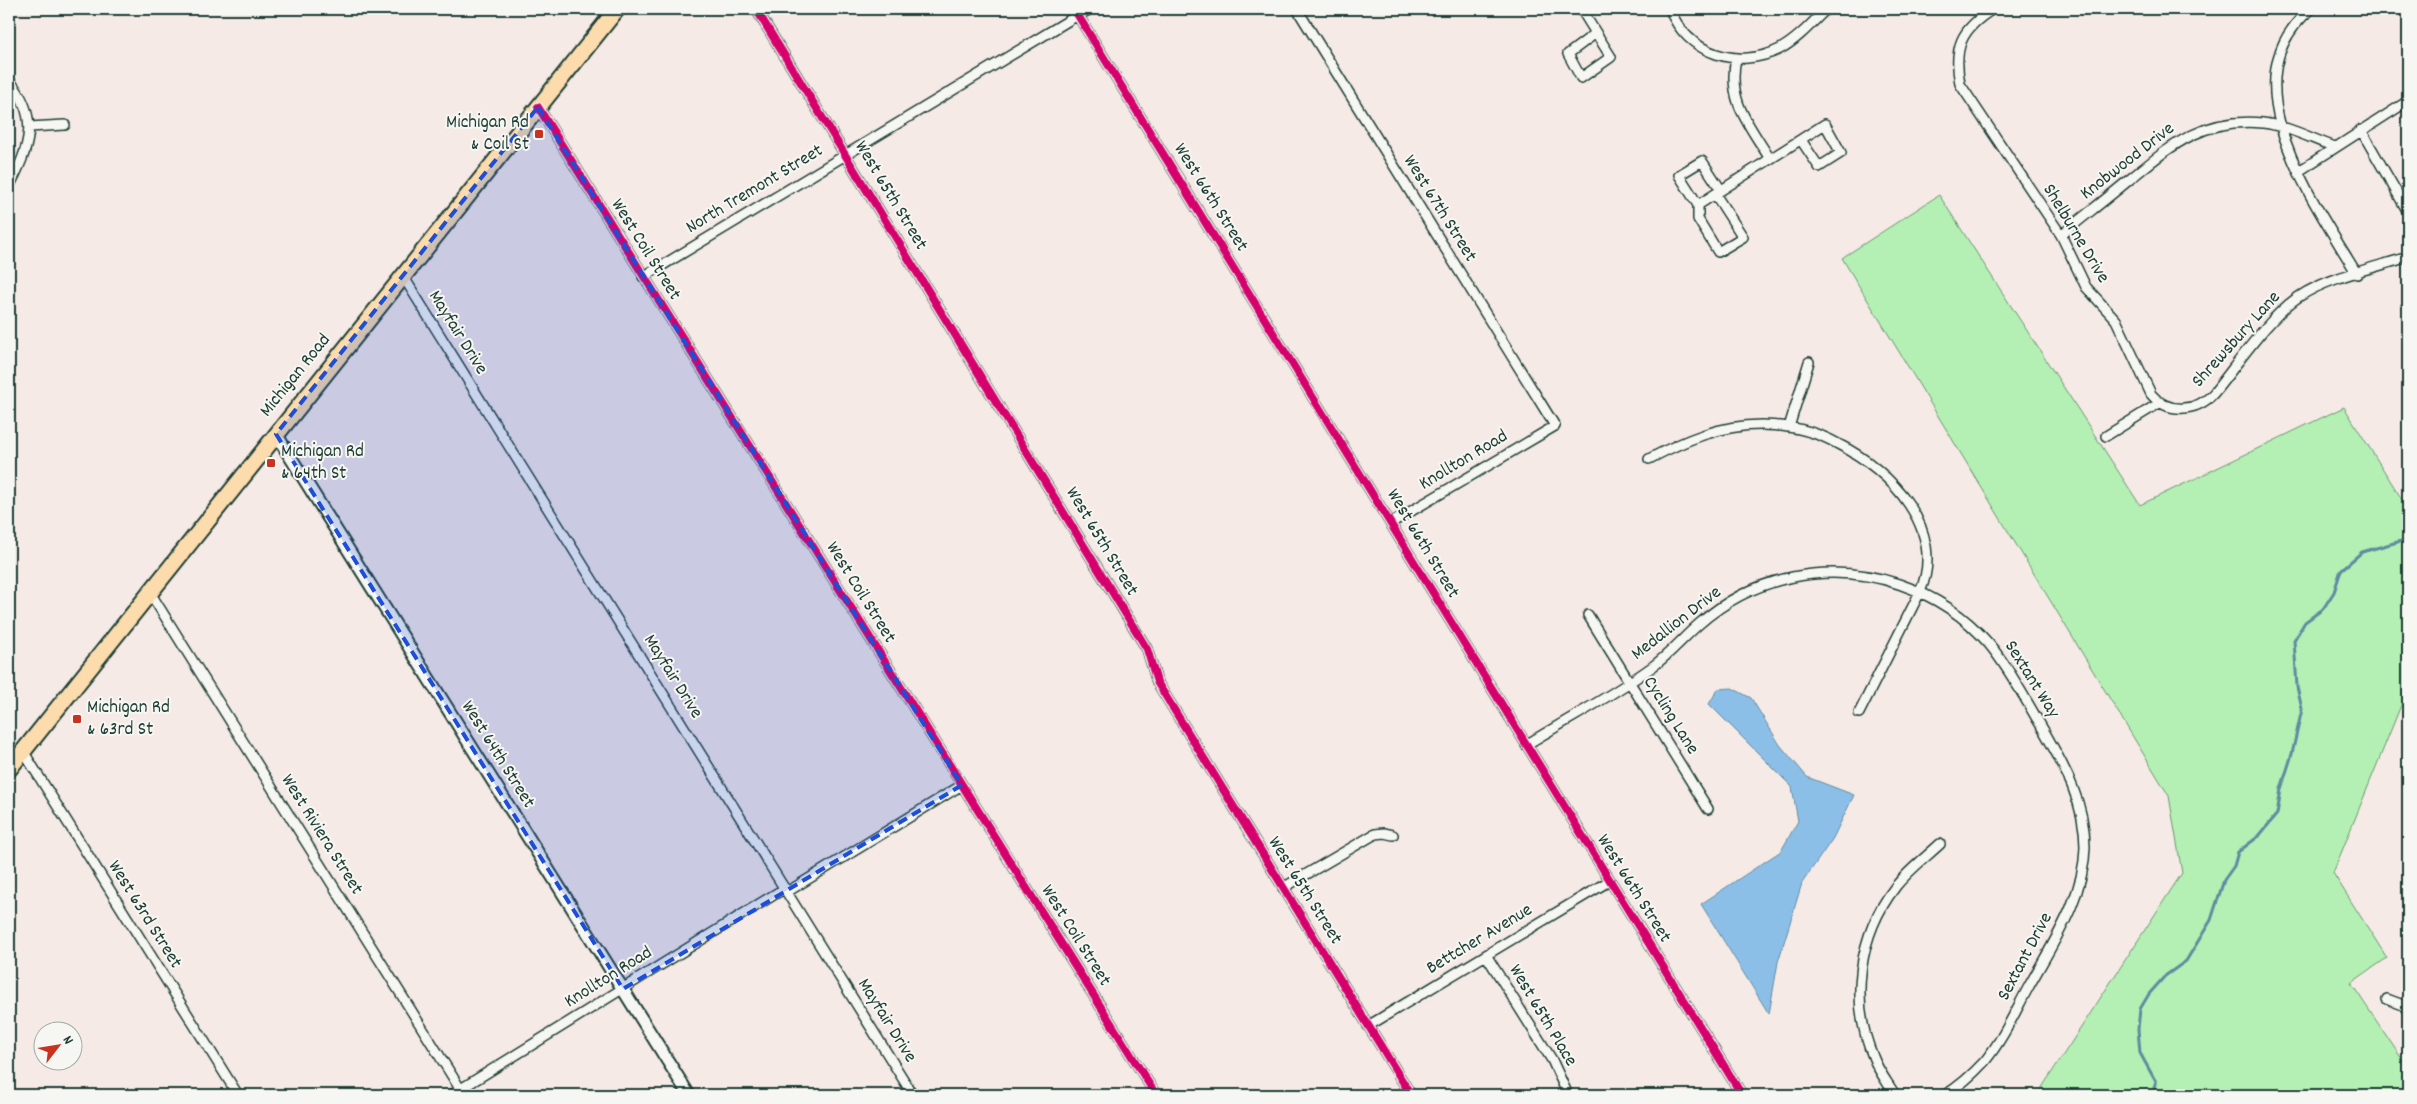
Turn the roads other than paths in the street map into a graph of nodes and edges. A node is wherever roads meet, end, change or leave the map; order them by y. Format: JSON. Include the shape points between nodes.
{"nodes":[{"id":1,"x":617,"y":9,"type":"edge"},
{"id":2,"x":756,"y":9,"type":"edge"},
{"id":3,"x":1091,"y":9,"type":"edge"},
{"id":4,"x":1297,"y":9,"type":"edge"},
{"id":5,"x":1581,"y":9,"type":"edge"},
{"id":6,"x":1670,"y":9,"type":"edge"},
{"id":7,"x":1826,"y":9,"type":"edge"},
{"id":8,"x":1993,"y":9,"type":"edge"},
{"id":9,"x":2311,"y":9,"type":"edge"},
{"id":10,"x":1076,"y":12,"type":"edge"},
{"id":11,"x":1596,"y":33,"type":"junction"},
{"id":12,"x":1736,"y":58,"type":"junction"},
{"id":13,"x":9,"y":80,"type":"edge"},
{"id":14,"x":2408,"y":101,"type":"edge"},
{"id":15,"x":538,"y":107,"type":"junction"},
{"id":16,"x":64,"y":125,"type":"dead end"},
{"id":17,"x":29,"y":127,"type":"junction"},
{"id":18,"x":2282,"y":127,"type":"junction"},
{"id":19,"x":2361,"y":130,"type":"junction"},
{"id":20,"x":1801,"y":140,"type":"junction"},
{"id":21,"x":2335,"y":147,"type":"junction"},
{"id":22,"x":845,"y":155,"type":"junction"},
{"id":23,"x":1770,"y":159,"type":"junction"},
{"id":24,"x":2299,"y":171,"type":"junction"},
{"id":25,"x":9,"y":187,"type":"edge"},
{"id":26,"x":1718,"y":192,"type":"junction"},
{"id":27,"x":1698,"y":205,"type":"junction"},
{"id":28,"x":2408,"y":212,"type":"edge"},
{"id":29,"x":2061,"y":235,"type":"junction"},
{"id":30,"x":2408,"y":257,"type":"edge"},
{"id":31,"x":2357,"y":274,"type":"junction"},
{"id":32,"x":402,"y":276,"type":"junction"},
{"id":33,"x":643,"y":277,"type":"junction"},
{"id":34,"x":1809,"y":362,"type":"dead end"},
{"id":35,"x":2161,"y":402,"type":"junction"},
{"id":36,"x":2172,"y":408,"type":"joint"},
{"id":37,"x":1554,"y":426,"type":"joint"},
{"id":38,"x":1789,"y":427,"type":"junction"},
{"id":39,"x":276,"y":434,"type":"junction"},
{"id":40,"x":2106,"y":436,"type":"dead end"},
{"id":41,"x":1649,"y":459,"type":"dead end"},
{"id":42,"x":1391,"y":523,"type":"junction"},
{"id":43,"x":149,"y":591,"type":"junction"},
{"id":44,"x":1920,"y":592,"type":"junction"},
{"id":45,"x":1588,"y":615,"type":"dead end"},
{"id":46,"x":1629,"y":681,"type":"junction"},
{"id":47,"x":1859,"y":713,"type":"dead end"},
{"id":48,"x":1526,"y":745,"type":"junction"},
{"id":49,"x":23,"y":751,"type":"junction"},
{"id":50,"x":9,"y":769,"type":"edge"},
{"id":51,"x":962,"y":784,"type":"junction"},
{"id":52,"x":1708,"y":809,"type":"dead end"},
{"id":53,"x":2081,"y":811,"type":"joint"},
{"id":54,"x":1393,"y":835,"type":"dead end"},
{"id":55,"x":1940,"y":844,"type":"dead end"},
{"id":56,"x":1609,"y":881,"type":"junction"},
{"id":57,"x":1283,"y":888,"type":"junction"},
{"id":58,"x":786,"y":890,"type":"junction"},
{"id":59,"x":1486,"y":955,"type":"junction"},
{"id":60,"x":623,"y":989,"type":"junction"},
{"id":61,"x":2387,"y":999,"type":"dead end"},
{"id":62,"x":2408,"y":1011,"type":"edge"},
{"id":63,"x":1368,"y":1026,"type":"junction"},
{"id":64,"x":463,"y":1092,"type":"edge"},
{"id":65,"x":238,"y":1095,"type":"edge"},
{"id":66,"x":451,"y":1095,"type":"edge"},
{"id":67,"x":689,"y":1095,"type":"edge"},
{"id":68,"x":913,"y":1095,"type":"edge"},
{"id":69,"x":1156,"y":1095,"type":"edge"},
{"id":70,"x":1411,"y":1095,"type":"edge"},
{"id":71,"x":1568,"y":1095,"type":"edge"},
{"id":72,"x":1742,"y":1095,"type":"edge"},
{"id":73,"x":1895,"y":1095,"type":"edge"},
{"id":74,"x":1945,"y":1095,"type":"edge"}],
"edges":[{"from":1,"to":15,"type":"main road","name":"Michigan Road"},
{"from":2,"to":22,"type":"street","name":"West 65th Street"},
{"from":3,"to":10,"type":"street","name":"North Tremont Street"},
{"from":4,"to":37,"type":"street","name":"West 67th Street"},
{"from":5,"to":11,"type":"street"},
{"from":6,"to":12,"type":"street","via":[[1679,27],[1698,47]]},
{"from":7,"to":12,"type":"street","via":[[1781,49],[1759,57]]},
{"from":8,"to":29,"type":"street","name":"Shelburne Drive","via":[[1964,35],[1958,50],[1957,70],[1964,93]]},
{"from":9,"to":18,"type":"street","via":[[2292,31],[2277,62],[2274,91]]},
{"from":10,"to":22,"type":"street","name":"North Tremont Street"},
{"from":10,"to":42,"type":"street","name":"West 66th Street"},
{"from":11,"to":11,"type":"street","via":[[1568,54],[1581,78],[1610,57]]},
{"from":12,"to":23,"type":"street","via":[[1732,77],[1734,95]]},
{"from":13,"to":17,"type":"street","via":[[20,95]]},
{"from":14,"to":19,"type":"street"},
{"from":15,"to":32,"type":"main road","name":"Michigan Road"},
{"from":15,"to":33,"type":"street","name":"West Coil Street"},
{"from":16,"to":17,"type":"street"},
{"from":17,"to":25,"type":"street","via":[[25,156]]},
{"from":18,"to":21,"type":"street","name":"Knobwood Drive"},
{"from":18,"to":24,"type":"street"},
{"from":18,"to":29,"type":"street","name":"Knobwood Drive","via":[[2234,123],[2189,135],[2167,149]]},
{"from":19,"to":21,"type":"street"},
{"from":19,"to":28,"type":"street"},
{"from":20,"to":20,"type":"street","via":[[1825,124],[1841,153],[1819,167]]},
{"from":20,"to":23,"type":"street"},
{"from":21,"to":24,"type":"street"},
{"from":22,"to":33,"type":"street","name":"North Tremont Street"},
{"from":22,"to":57,"type":"street","name":"West 65th Street","via":[[1147,649],[1157,682]]},
{"from":23,"to":26,"type":"street"},
{"from":24,"to":31,"type":"street"},
{"from":26,"to":27,"type":"street"},
{"from":26,"to":27,"type":"street","via":[[1702,161],[1679,175]]},
{"from":26,"to":27,"type":"street","via":[[1743,236],[1718,252],[1698,220]]},
{"from":29,"to":35,"type":"street","name":"Shelburne Drive","via":[[2086,287],[2116,320],[2150,394]]},
{"from":30,"to":31,"type":"street","name":"Shrewsbury Lane"},
{"from":31,"to":36,"type":"street","name":"Shrewsbury Lane","via":[[2318,286],[2297,298],[2279,314],[2209,397],[2190,408]]},
{"from":32,"to":39,"type":"main road","name":"Michigan Road"},
{"from":32,"to":58,"type":"street","name":"Mayfair Drive"},
{"from":33,"to":51,"type":"street","name":"West Coil Street"},
{"from":34,"to":38,"type":"street"},
{"from":35,"to":36,"type":"street","name":"Shelburne Drive"},
{"from":35,"to":40,"type":"street"},
{"from":37,"to":42,"type":"street","name":"Knollton Road"},
{"from":38,"to":41,"type":"street","via":[[1752,425],[1715,430]]},
{"from":38,"to":44,"type":"street","via":[[1820,436],[1858,455],[1887,478],[1905,499],[1921,526],[1927,548],[1927,566]]},
{"from":39,"to":43,"type":"main road","name":"Michigan Road"},
{"from":39,"to":60,"type":"street","name":"West 64th Street"},
{"from":42,"to":48,"type":"street","name":"West 66th Street"},
{"from":43,"to":49,"type":"main road","name":"Michigan Road"},
{"from":43,"to":64,"type":"street","name":"West Riviera Street"},
{"from":44,"to":46,"type":"street","name":"Medallion Drive","via":[[1890,581],[1850,574],[1809,574],[1778,581],[1724,605],[1654,665]]},
{"from":44,"to":47,"type":"street"},
{"from":44,"to":53,"type":"street","name":"Sextant Way","via":[[1959,615],[1991,646],[2008,669],[2063,765]]},
{"from":45,"to":46,"type":"street","name":"Cycling Lane"},
{"from":46,"to":48,"type":"street","name":"Medallion Drive"},
{"from":46,"to":52,"type":"street","name":"Cycling Lane"},
{"from":48,"to":56,"type":"street","name":"West 66th Street"},
{"from":49,"to":50,"type":"main road","name":"Michigan Road"},
{"from":49,"to":65,"type":"street","name":"West 63rd Street"},
{"from":51,"to":58,"type":"street","name":"Knollton Road"},
{"from":51,"to":69,"type":"street","name":"West Coil Street"},
{"from":53,"to":74,"type":"street","name":"Sextant Drive","via":[[2084,856],[2070,910],[1998,1043],[1973,1073]]},
{"from":54,"to":57,"type":"street","via":[[1375,834]]},
{"from":55,"to":73,"type":"street","via":[[1908,873],[1885,902],[1869,934],[1861,965],[1860,1001],[1864,1028],[1873,1058]]},
{"from":56,"to":59,"type":"street","name":"Bettcher Avenue"},
{"from":56,"to":72,"type":"street","name":"West 66th Street"},
{"from":57,"to":63,"type":"street","name":"West 65th Street"},
{"from":58,"to":60,"type":"street","name":"Knollton Road"},
{"from":58,"to":68,"type":"street","name":"Mayfair Drive"},
{"from":59,"to":63,"type":"street","name":"Bettcher Avenue"},
{"from":59,"to":71,"type":"street","name":"West 65th Place","via":[[1555,1066]]},
{"from":60,"to":64,"type":"street","name":"Knollton Road"},
{"from":60,"to":67,"type":"street","name":"West 64th Street"},
{"from":61,"to":62,"type":"street","via":[[2403,1005]]},
{"from":63,"to":70,"type":"street","name":"West 65th Street"},
{"from":64,"to":66,"type":"street","name":"Knollton Road"}]}
